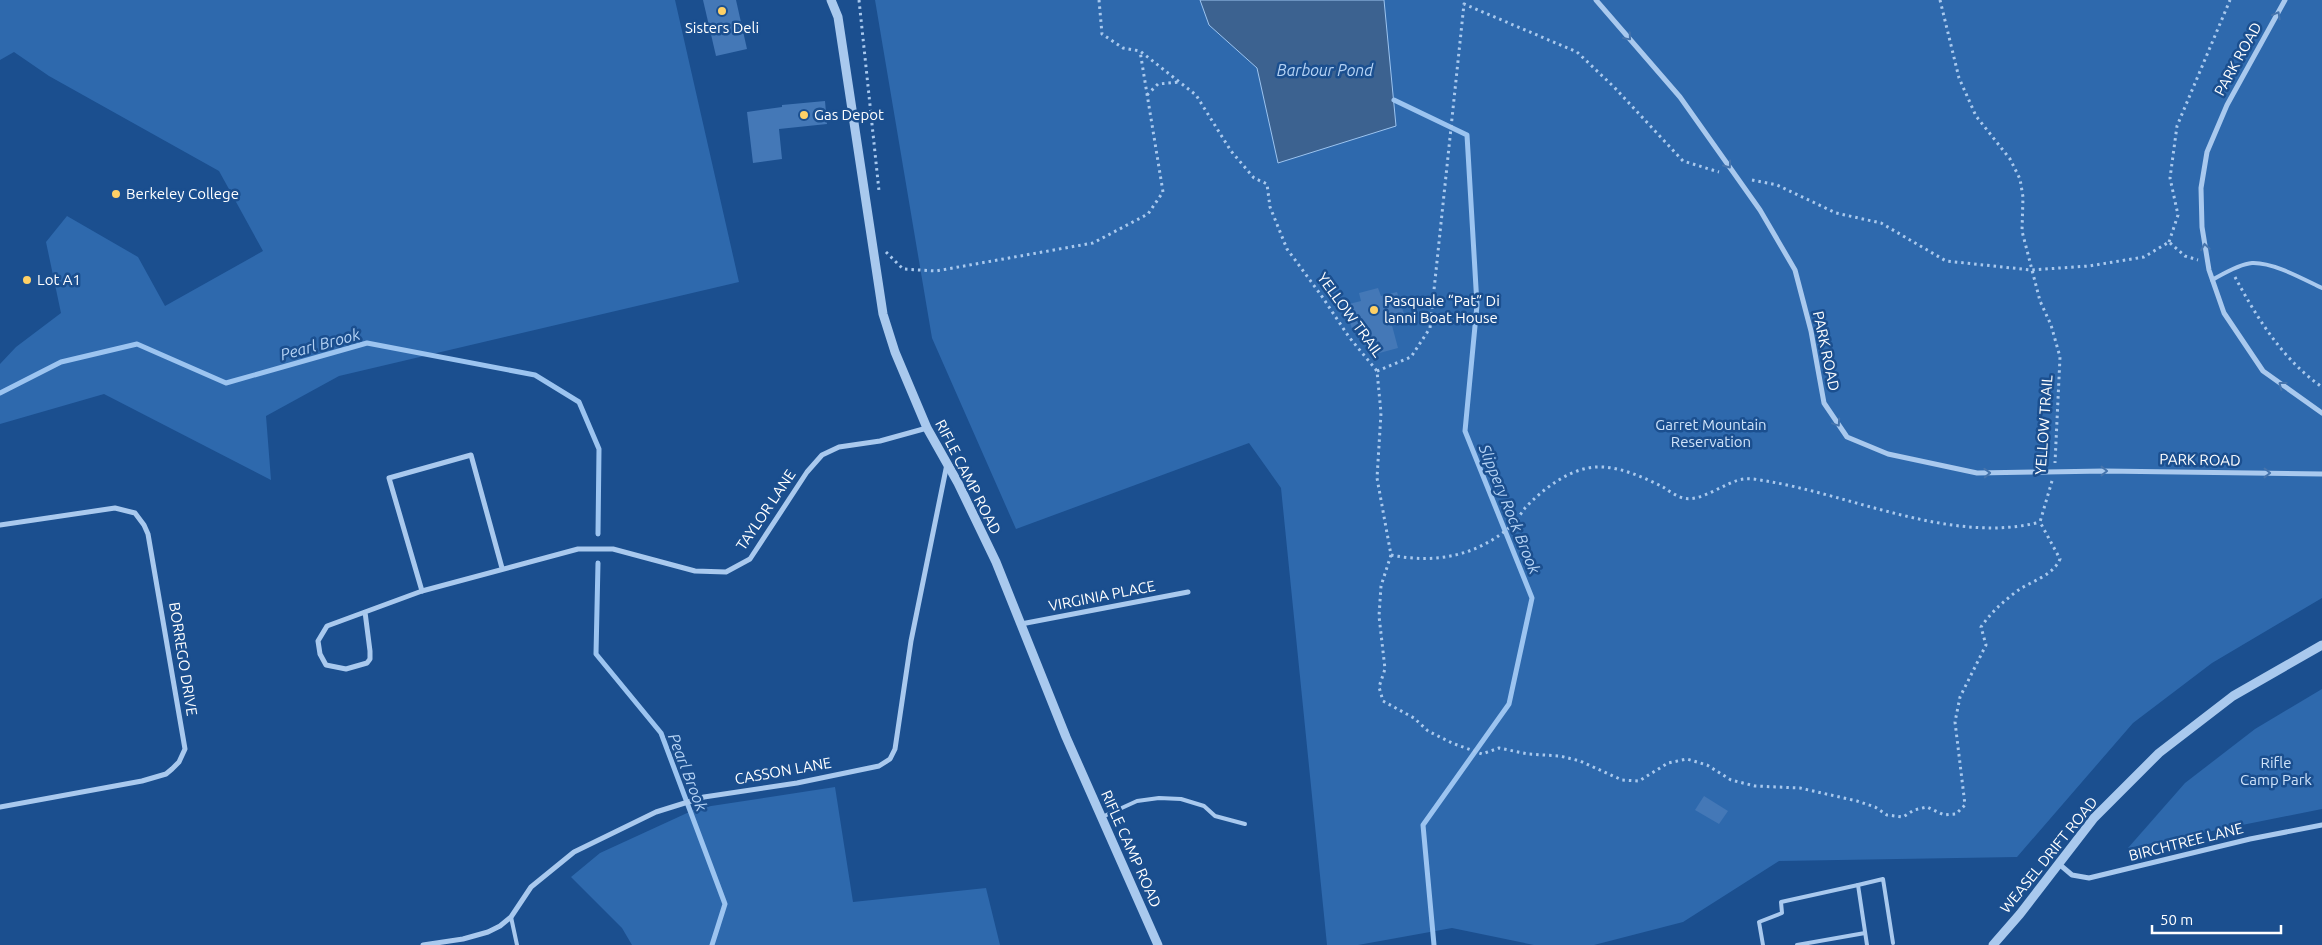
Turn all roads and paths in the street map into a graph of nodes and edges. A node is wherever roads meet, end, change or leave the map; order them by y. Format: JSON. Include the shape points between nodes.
{"nodes":[{"id":1,"x":831,"y":0,"type":"edge"},
{"id":2,"x":837,"y":0,"type":"edge"},
{"id":3,"x":859,"y":0,"type":"edge"},
{"id":4,"x":1099,"y":0,"type":"edge"},
{"id":5,"x":1596,"y":0,"type":"edge"},
{"id":6,"x":1940,"y":0,"type":"edge"},
{"id":7,"x":2230,"y":0,"type":"edge"},
{"id":8,"x":2285,"y":0,"type":"edge"},
{"id":9,"x":1464,"y":2,"type":"edge"},
{"id":10,"x":838,"y":17,"type":"junction"},
{"id":11,"x":1140,"y":51,"type":"junction"},
{"id":12,"x":1180,"y":82,"type":"junction"},
{"id":13,"x":1147,"y":95,"type":"junction"},
{"id":14,"x":1738,"y":178,"type":"junction"},
{"id":15,"x":879,"y":193,"type":"dead end"},
{"id":16,"x":2169,"y":242,"type":"junction"},
{"id":17,"x":886,"y":251,"type":"dead end"},
{"id":18,"x":2207,"y":264,"type":"junction"},
{"id":19,"x":2031,"y":270,"type":"junction"},
{"id":20,"x":2231,"y":270,"type":"junction"},
{"id":21,"x":2212,"y":280,"type":"junction"},
{"id":22,"x":2322,"y":288,"type":"edge"},
{"id":23,"x":1377,"y":371,"type":"junction"},
{"id":24,"x":2322,"y":387,"type":"edge"},
{"id":25,"x":2322,"y":413,"type":"edge"},
{"id":26,"x":927,"y":428,"type":"junction"},
{"id":27,"x":948,"y":464,"type":"junction"},
{"id":28,"x":2055,"y":471,"type":"junction"},
{"id":29,"x":2322,"y":474,"type":"edge"},
{"id":30,"x":2040,"y":522,"type":"junction"},
{"id":31,"x":0,"y":525,"type":"edge"},
{"id":32,"x":1391,"y":555,"type":"junction"},
{"id":33,"x":502,"y":568,"type":"junction"},
{"id":34,"x":422,"y":592,"type":"junction"},
{"id":35,"x":1188,"y":592,"type":"dead end"},
{"id":36,"x":365,"y":612,"type":"junction"},
{"id":37,"x":1021,"y":624,"type":"junction"},
{"id":38,"x":2322,"y":645,"type":"edge"},
{"id":39,"x":0,"y":807,"type":"edge"},
{"id":40,"x":1102,"y":817,"type":"junction"},
{"id":41,"x":1245,"y":824,"type":"dead end"},
{"id":42,"x":2322,"y":825,"type":"edge"},
{"id":43,"x":2059,"y":864,"type":"junction"},
{"id":44,"x":1858,"y":885,"type":"junction"},
{"id":45,"x":511,"y":917,"type":"junction"},
{"id":46,"x":1865,"y":933,"type":"junction"},
{"id":47,"x":1893,"y":943,"type":"dead end"},
{"id":48,"x":423,"y":945,"type":"edge"},
{"id":49,"x":517,"y":945,"type":"edge"},
{"id":50,"x":1158,"y":945,"type":"edge"},
{"id":51,"x":1763,"y":945,"type":"edge"},
{"id":52,"x":1797,"y":945,"type":"edge"},
{"id":53,"x":1867,"y":945,"type":"edge"},
{"id":54,"x":1993,"y":945,"type":"edge"}],
"edges":[{"from":1,"to":10,"type":"street","name":"RIFLE CAMP ROAD"},
{"from":2,"to":10,"type":"street"},
{"from":3,"to":15,"type":"path"},
{"from":4,"to":11,"type":"path","name":"YELLOW TRAIL","via":[[1102,34],[1123,48]]},
{"from":5,"to":14,"type":"street","name":"PARK ROAD","one_way":true,"via":[[1680,98]]},
{"from":6,"to":19,"type":"path","name":"YELLOW TRAIL","via":[[1959,78],[1976,116],[2010,159],[2020,179],[2022,231]]},
{"from":7,"to":16,"type":"path","via":[[2177,126],[2170,178],[2178,215]]},
{"from":18,"to":8,"type":"street","name":"PARK ROAD","one_way":true,"via":[[2201,188],[2207,152],[2227,105]]},
{"from":9,"to":14,"type":"path","via":[[1577,52],[1682,161]]},
{"from":9,"to":23,"type":"path","via":[[1430,328],[1412,357]]},
{"from":10,"to":26,"type":"street","name":"RIFLE CAMP ROAD","via":[[883,314]]},
{"from":11,"to":12,"type":"path","name":"YELLOW TRAIL"},
{"from":11,"to":13,"type":"path"},
{"from":12,"to":13,"type":"path","via":[[1158,84]]},
{"from":12,"to":23,"type":"path","name":"YELLOW TRAIL","via":[[1196,95],[1232,151],[1254,178],[1267,184],[1270,207],[1287,249],[1349,338]]},
{"from":13,"to":17,"type":"path","via":[[1163,192],[1148,214],[1093,244],[936,271],[903,269]]},
{"from":14,"to":19,"type":"path","via":[[1777,185],[1836,213],[1881,223],[1946,261]]},
{"from":14,"to":28,"type":"street","name":"PARK ROAD","one_way":true,"via":[[1795,270],[1811,331],[1824,403],[1847,437],[1888,454],[1977,473]]},
{"from":16,"to":18,"type":"path","via":[[2185,256]]},
{"from":16,"to":19,"type":"path","via":[[2144,257],[2089,266]]},
{"from":18,"to":21,"type":"street","name":"PARK ROAD"},
{"from":19,"to":28,"type":"path","name":"YELLOW TRAIL","via":[[2040,301],[2052,325],[2060,357]]},
{"from":20,"to":21,"type":"lane"},
{"from":20,"to":22,"type":"lane","via":[[2252,263],[2283,270]]},
{"from":20,"to":24,"type":"path","via":[[2257,317],[2292,362]]},
{"from":25,"to":21,"type":"street","name":"PARK ROAD","one_way":true,"via":[[2263,371],[2224,313]]},
{"from":23,"to":32,"type":"path","name":"YELLOW TRAIL","via":[[1382,413],[1377,478]]},
{"from":26,"to":27,"type":"street","name":"RIFLE CAMP ROAD"},
{"from":26,"to":33,"type":"street","name":"TAYLOR LANE","via":[[880,441],[839,447],[822,455],[807,472],[750,559],[726,572],[695,571],[613,549],[578,549]]},
{"from":27,"to":37,"type":"street","name":"RIFLE CAMP ROAD","via":[[996,562]]},
{"from":27,"to":45,"type":"street","name":"CASSON LANE","via":[[911,641],[895,749],[890,759],[879,766],[854,772],[704,797],[656,812],[574,852],[531,888]]},
{"from":28,"to":29,"type":"street","name":"PARK ROAD","one_way":true},
{"from":28,"to":30,"type":"path","name":"YELLOW TRAIL"},
{"from":30,"to":32,"type":"path","via":[[2017,528],[1963,526],[1744,479],[1701,496],[1685,498],[1631,474],[1602,467],[1576,472],[1548,486],[1523,510],[1513,525],[1490,542],[1461,555],[1430,559]]},
{"from":30,"to":32,"type":"path","name":"YELLOW TRAIL","via":[[2060,559],[2056,569],[2018,591],[1991,612],[1981,627],[1986,645],[1960,697],[1955,722],[1964,805],[1956,814],[1944,815],[1927,807],[1903,816],[1887,815],[1857,800],[1800,788],[1755,786],[1731,780],[1707,765],[1687,759],[1668,763],[1639,781],[1622,780],[1580,761],[1560,756],[1498,748],[1482,754],[1452,743],[1384,701],[1379,687],[1385,669],[1379,616],[1381,586]]},
{"from":31,"to":39,"type":"street","name":"BORREGO DRIVE","via":[[115,508],[128,510],[140,518],[148,534],[157,581],[184,749],[179,762],[166,774],[142,782]]},
{"from":33,"to":34,"type":"street","name":"TAYLOR LANE"},
{"from":33,"to":34,"type":"street","via":[[471,455],[389,478]]},
{"from":34,"to":36,"type":"street","name":"TAYLOR LANE"},
{"from":35,"to":37,"type":"street","name":"VIRGINIA PLACE"},
{"from":36,"to":36,"type":"street","name":"TAYLOR LANE","via":[[327,626],[320,635],[320,654],[326,665],[346,669],[367,663],[370,659]]},
{"from":37,"to":40,"type":"street","name":"RIFLE CAMP ROAD"},
{"from":38,"to":43,"type":"street","name":"WEASEL DRIFT ROAD","via":[[2233,696],[2158,753],[2094,818]]},
{"from":40,"to":41,"type":"lane","via":[[1137,800],[1159,798],[1189,801],[1204,806],[1216,816]]},
{"from":40,"to":50,"type":"street","name":"RIFLE CAMP ROAD"},
{"from":42,"to":43,"type":"street","name":"BIRCHTREE LANE","via":[[2089,878],[2072,874]]},
{"from":43,"to":54,"type":"street","name":"WEASEL DRIFT ROAD"},
{"from":44,"to":46,"type":"lane"},
{"from":44,"to":47,"type":"lane","via":[[1883,879]]},
{"from":44,"to":51,"type":"lane","via":[[1781,902],[1782,913],[1759,922]]},
{"from":45,"to":48,"type":"street","name":"CASSON LANE","via":[[488,932]]},
{"from":45,"to":49,"type":"lane"},
{"from":46,"to":52,"type":"lane"},
{"from":46,"to":53,"type":"lane"}]}
